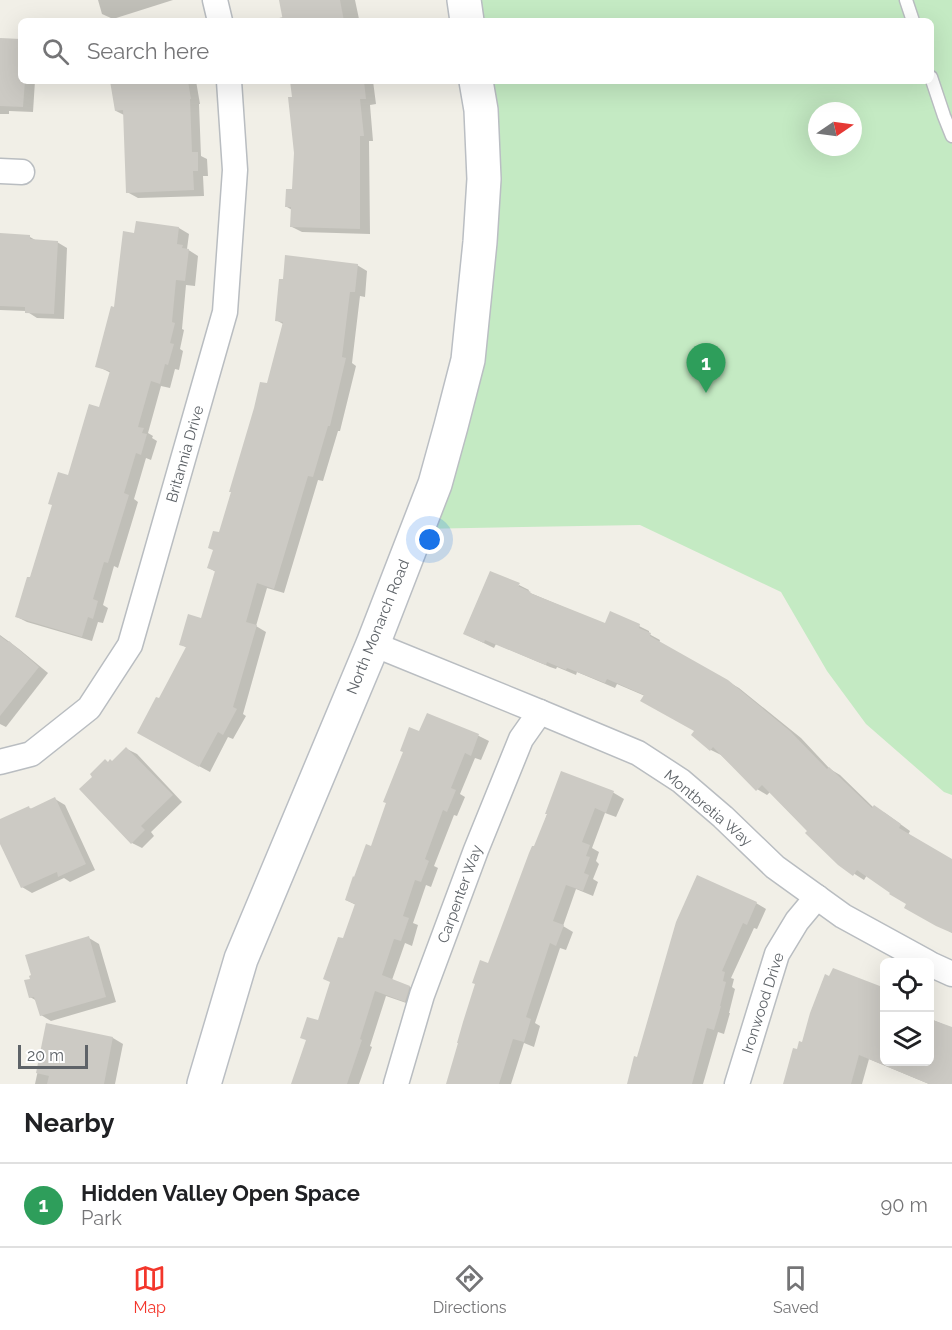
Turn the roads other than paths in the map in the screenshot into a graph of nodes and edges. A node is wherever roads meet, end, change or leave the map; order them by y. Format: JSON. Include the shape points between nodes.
{"nodes":[{"id":1,"x":215,"y":0,"type":"edge"},
{"id":2,"x":464,"y":0,"type":"edge"},
{"id":3,"x":906,"y":0,"type":"edge"},
{"id":4,"x":219,"y":18,"type":"edge"},
{"id":5,"x":467,"y":18,"type":"edge"},
{"id":6,"x":912,"y":18,"type":"edge"},
{"id":7,"x":229,"y":84,"type":"edge"},
{"id":8,"x":477,"y":84,"type":"edge"},
{"id":9,"x":933,"y":84,"type":"edge"},
{"id":10,"x":952,"y":136,"type":"edge"},
{"id":11,"x":373,"y":644,"type":"junction"},
{"id":12,"x":540,"y":712,"type":"junction"},
{"id":13,"x":0,"y":762,"type":"edge"},
{"id":14,"x":817,"y":897,"type":"junction"},
{"id":15,"x":919,"y":958,"type":"edge"},
{"id":16,"x":934,"y":966,"type":"edge"},
{"id":17,"x":952,"y":974,"type":"edge"},
{"id":18,"x":204,"y":1084,"type":"edge"},
{"id":19,"x":396,"y":1084,"type":"edge"},
{"id":20,"x":737,"y":1084,"type":"edge"}],
"edges":[{"from":1,"to":4,"type":"street"},
{"from":2,"to":5,"type":"street"},
{"from":3,"to":6,"type":"lane"},
{"from":7,"to":13,"type":"street","name":"Britannia Drive","via":[[235,170],[225,312],[130,645],[89,708],[31,754]]},
{"from":8,"to":11,"type":"street","name":"North Monarch Road","via":[[484,179],[468,360],[435,484]]},
{"from":9,"to":10,"type":"lane"},
{"from":11,"to":12,"type":"street","name":"Montbretia Way"},
{"from":11,"to":18,"type":"street","name":"North Monarch Road","via":[[241,958]]},
{"from":12,"to":14,"type":"street","name":"Montbretia Way","via":[[638,753],[681,781],[774,867]]},
{"from":12,"to":19,"type":"street","name":"Carpenter Way","via":[[521,740],[476,850],[422,995]]},
{"from":14,"to":15,"type":"street","name":"Montbretia Way"},
{"from":14,"to":20,"type":"street","name":"Ironwood Drive","via":[[777,954]]},
{"from":16,"to":17,"type":"street","name":"Montbretia Way"}]}
